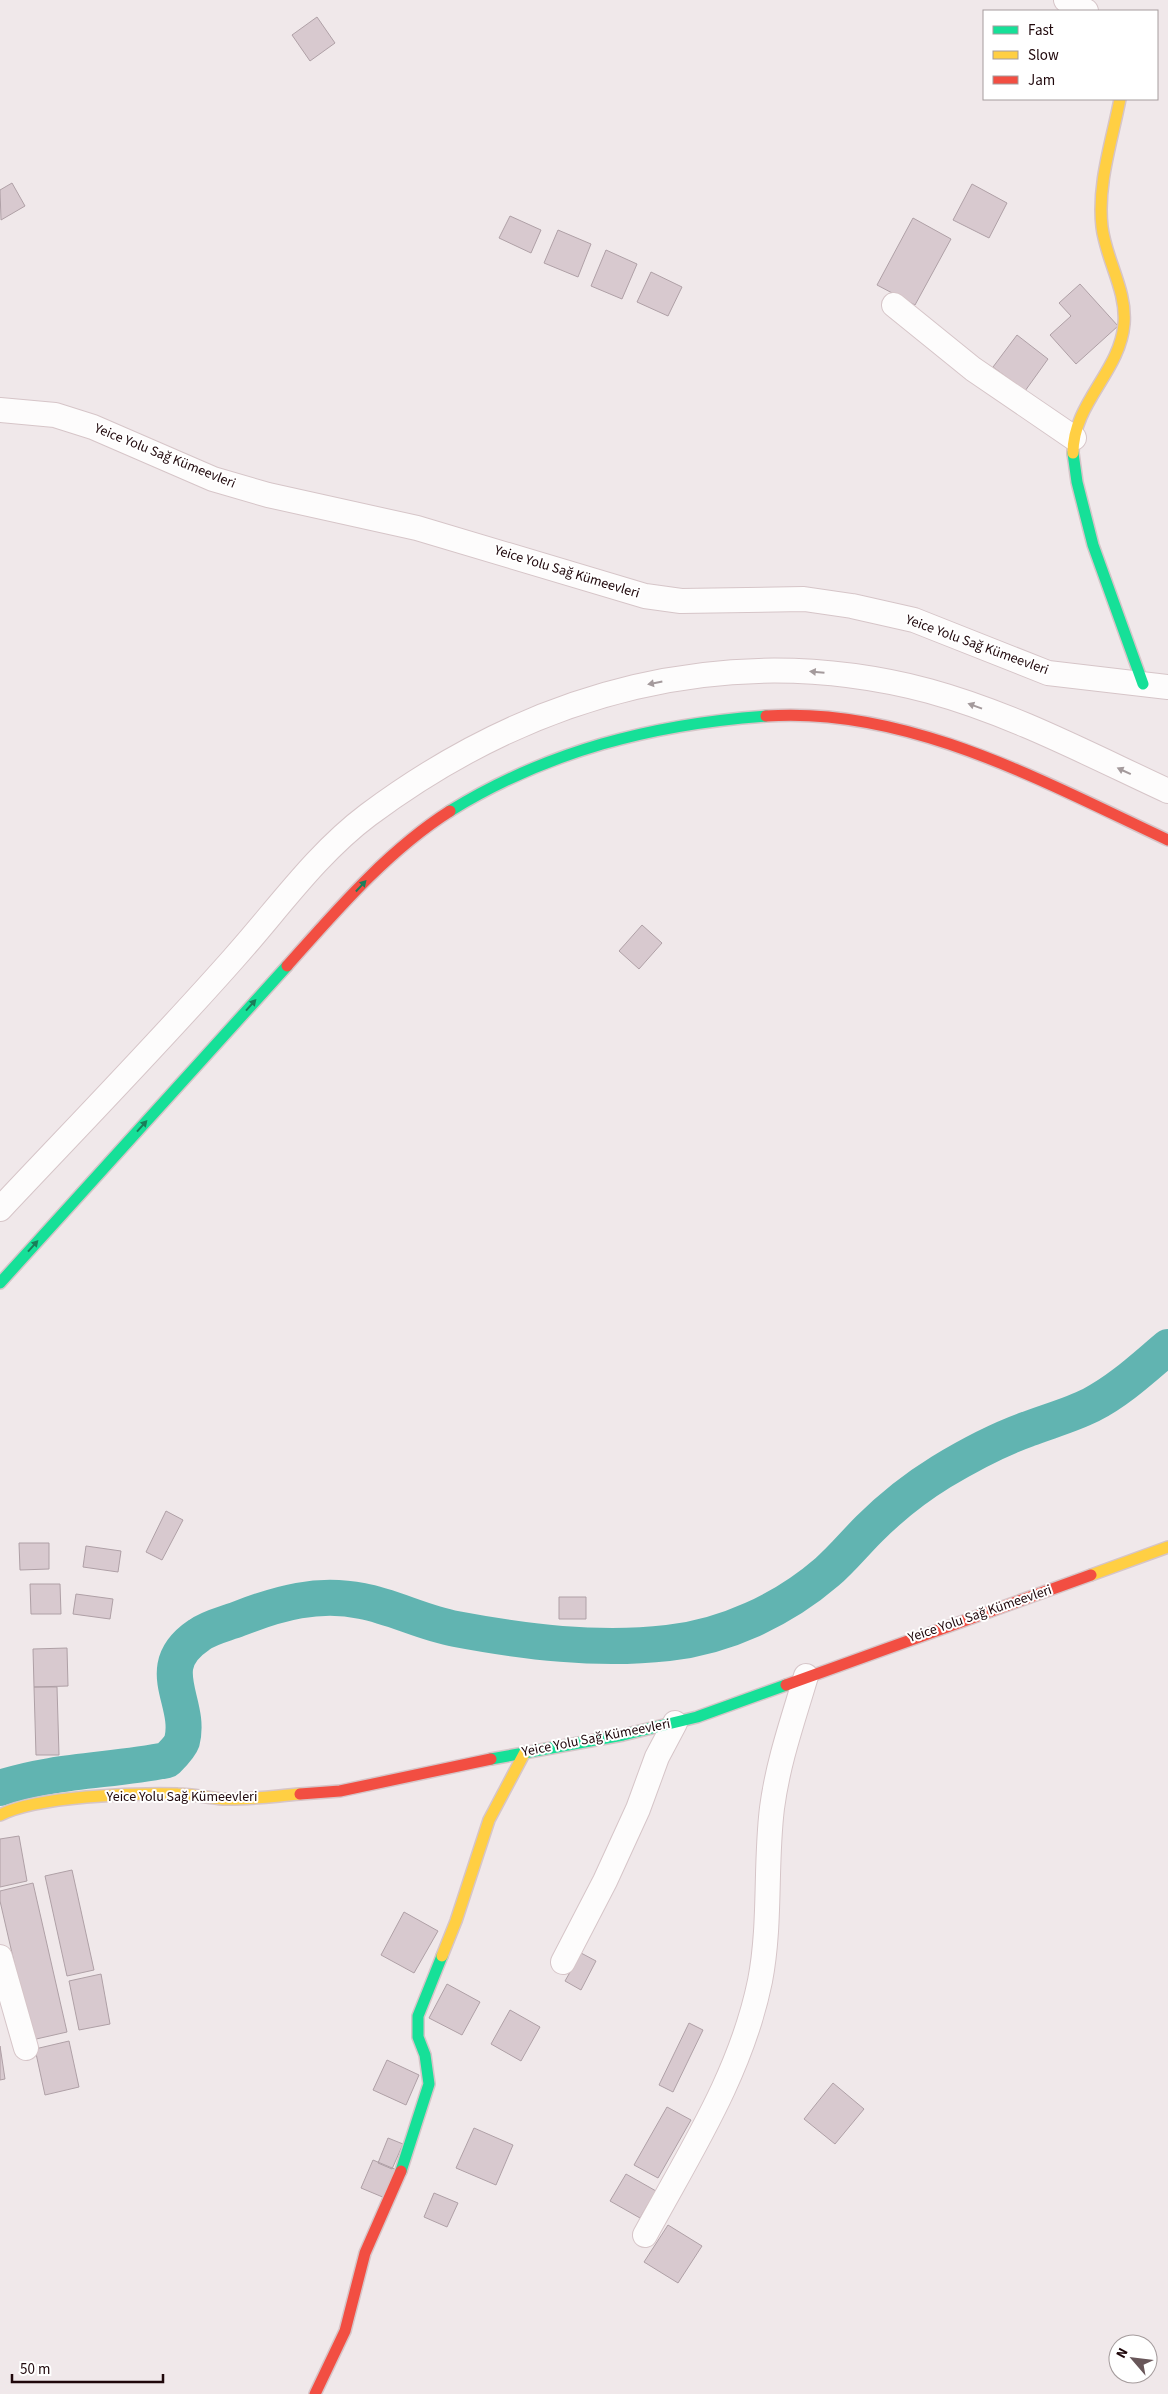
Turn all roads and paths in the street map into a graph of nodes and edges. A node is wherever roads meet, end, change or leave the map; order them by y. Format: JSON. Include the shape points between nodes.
{"nodes":[{"id":1,"x":1066,"y":0,"type":"edge"},
{"id":2,"x":1084,"y":10,"type":"edge"},
{"id":3,"x":1120,"y":100,"type":"edge"},
{"id":4,"x":894,"y":306,"type":"dead end"},
{"id":5,"x":0,"y":410,"type":"edge"},
{"id":6,"x":1074,"y":438,"type":"junction"},
{"id":7,"x":1143,"y":684,"type":"junction"},
{"id":8,"x":1168,"y":687,"type":"edge"},
{"id":9,"x":1168,"y":791,"type":"edge"},
{"id":10,"x":1168,"y":840,"type":"edge"},
{"id":11,"x":0,"y":1210,"type":"edge"},
{"id":12,"x":0,"y":1283,"type":"edge"},
{"id":13,"x":1168,"y":1548,"type":"edge"},
{"id":14,"x":806,"y":1676,"type":"junction"},
{"id":15,"x":675,"y":1723,"type":"junction"},
{"id":16,"x":526,"y":1752,"type":"junction"},
{"id":17,"x":0,"y":1815,"type":"edge"},
{"id":18,"x":0,"y":1957,"type":"edge"},
{"id":19,"x":563,"y":1962,"type":"dead end"},
{"id":20,"x":26,"y":2048,"type":"dead end"},
{"id":21,"x":645,"y":2235,"type":"dead end"},
{"id":22,"x":315,"y":2394,"type":"edge"}],
"edges":[{"from":1,"to":2,"type":"street"},
{"from":3,"to":6,"type":"street","via":[[1102,190],[1102,225],[1106,250],[1124,300],[1124,325],[1120,344],[1083,410]]},
{"from":4,"to":6,"type":"street","via":[[973,369]]},
{"from":5,"to":7,"type":"street","name":"Yeice Yolu Sağ Kümeevleri","via":[[56,415],[93,426],[213,479],[268,495],[417,528],[645,596],[681,601],[804,599],[852,606],[914,620],[1048,673]]},
{"from":6,"to":7,"type":"street","via":[[1074,470],[1087,525]]},
{"from":7,"to":8,"type":"street","name":"Yeice Yolu Sağ Kümeevleri"},
{"from":9,"to":11,"type":"street","one_way":true,"via":[[1038,730],[972,704],[930,691],[822,672],[778,669],[693,676],[598,696],[562,708],[448,763],[367,816],[324,855],[233,960]]},
{"from":12,"to":10,"type":"street","one_way":true,"via":[[369,877],[432,824],[477,794],[510,776],[598,742],[707,722],[784,716],[859,720],[891,726],[1010,768]]},
{"from":13,"to":14,"type":"street","name":"Yeice Yolu Sağ Kümeevleri"},
{"from":14,"to":15,"type":"street","name":"Yeice Yolu Sağ Kümeevleri"},
{"from":14,"to":21,"type":"street","via":[[781,1754],[772,1806],[765,1947],[751,2016],[737,2062],[724,2089]]},
{"from":15,"to":16,"type":"street","name":"Yeice Yolu Sağ Kümeevleri"},
{"from":15,"to":19,"type":"street","via":[[657,1757],[638,1809],[605,1881]]},
{"from":16,"to":17,"type":"street","name":"Yeice Yolu Sağ Kümeevleri","via":[[340,1792],[224,1799],[178,1794],[98,1797],[36,1804]]},
{"from":16,"to":22,"type":"street","via":[[488,1820],[456,1921],[418,2016],[418,2037],[425,2055],[429,2084],[404,2165],[365,2253],[360,2284],[345,2331]]},
{"from":18,"to":20,"type":"street"}]}
